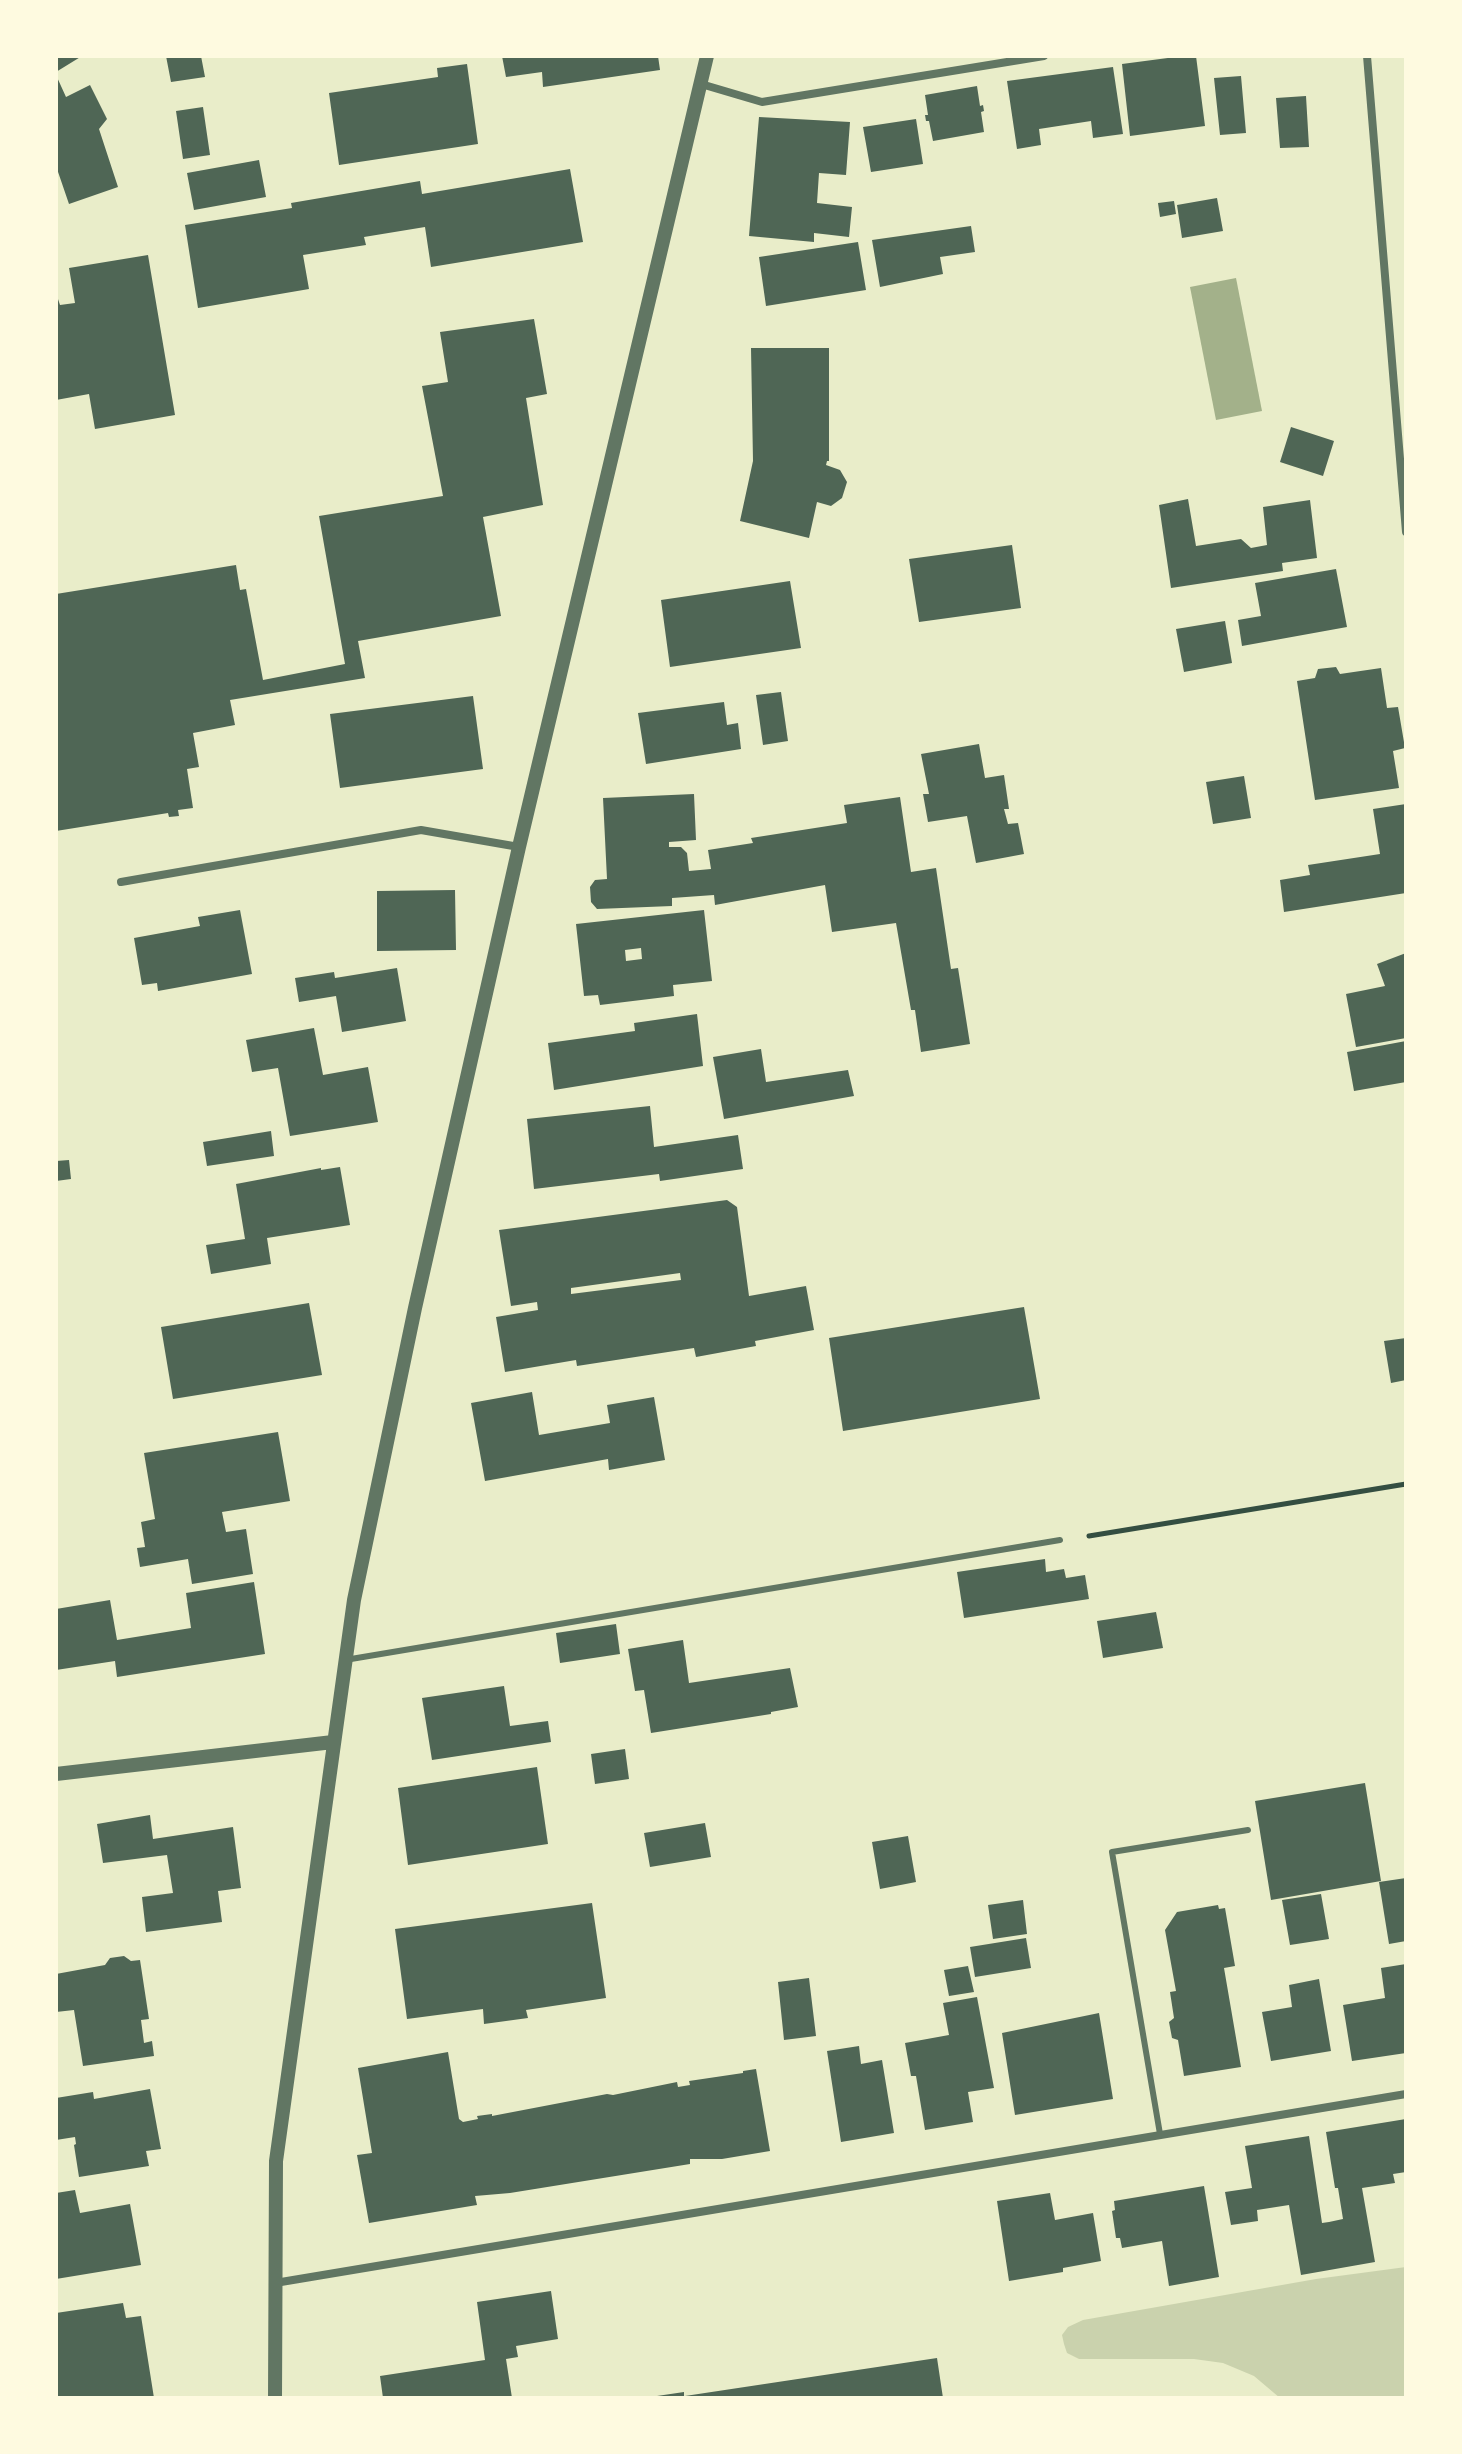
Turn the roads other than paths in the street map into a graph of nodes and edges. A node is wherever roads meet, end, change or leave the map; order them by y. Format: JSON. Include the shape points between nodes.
{"nodes":[{"id":1,"x":707,"y":56,"type":"edge"},
{"id":2,"x":1044,"y":56,"type":"edge"},
{"id":3,"x":1367,"y":56,"type":"edge"},
{"id":4,"x":701,"y":84,"type":"junction"},
{"id":5,"x":1402,"y":456,"type":"edge"},
{"id":6,"x":1406,"y":532,"type":"edge"},
{"id":7,"x":519,"y":847,"type":"junction"},
{"id":8,"x":121,"y":882,"type":"dead end"},
{"id":9,"x":1060,"y":1540,"type":"road end"},
{"id":10,"x":345,"y":1660,"type":"junction"},
{"id":11,"x":333,"y":1742,"type":"junction"},
{"id":12,"x":56,"y":1774,"type":"edge"},
{"id":13,"x":1248,"y":1830,"type":"dead end"},
{"id":14,"x":1406,"y":2094,"type":"edge"},
{"id":15,"x":1160,"y":2134,"type":"junction"},
{"id":16,"x":274,"y":2283,"type":"junction"},
{"id":17,"x":275,"y":2398,"type":"edge"}],
"edges":[{"from":1,"to":4,"type":"street"},
{"from":2,"to":4,"type":"street","via":[[762,102]]},
{"from":3,"to":5,"type":"street"},
{"from":4,"to":7,"type":"street"},
{"from":5,"to":6,"type":"street"},
{"from":7,"to":8,"type":"street","via":[[421,830]]},
{"from":7,"to":10,"type":"street","via":[[415,1308]]},
{"from":9,"to":10,"type":"lane"},
{"from":10,"to":11,"type":"street"},
{"from":11,"to":12,"type":"street"},
{"from":11,"to":16,"type":"street","via":[[276,2161]]},
{"from":13,"to":15,"type":"lane","via":[[1112,1852]]},
{"from":14,"to":15,"type":"street"},
{"from":15,"to":16,"type":"street"},
{"from":16,"to":17,"type":"street"}]}
